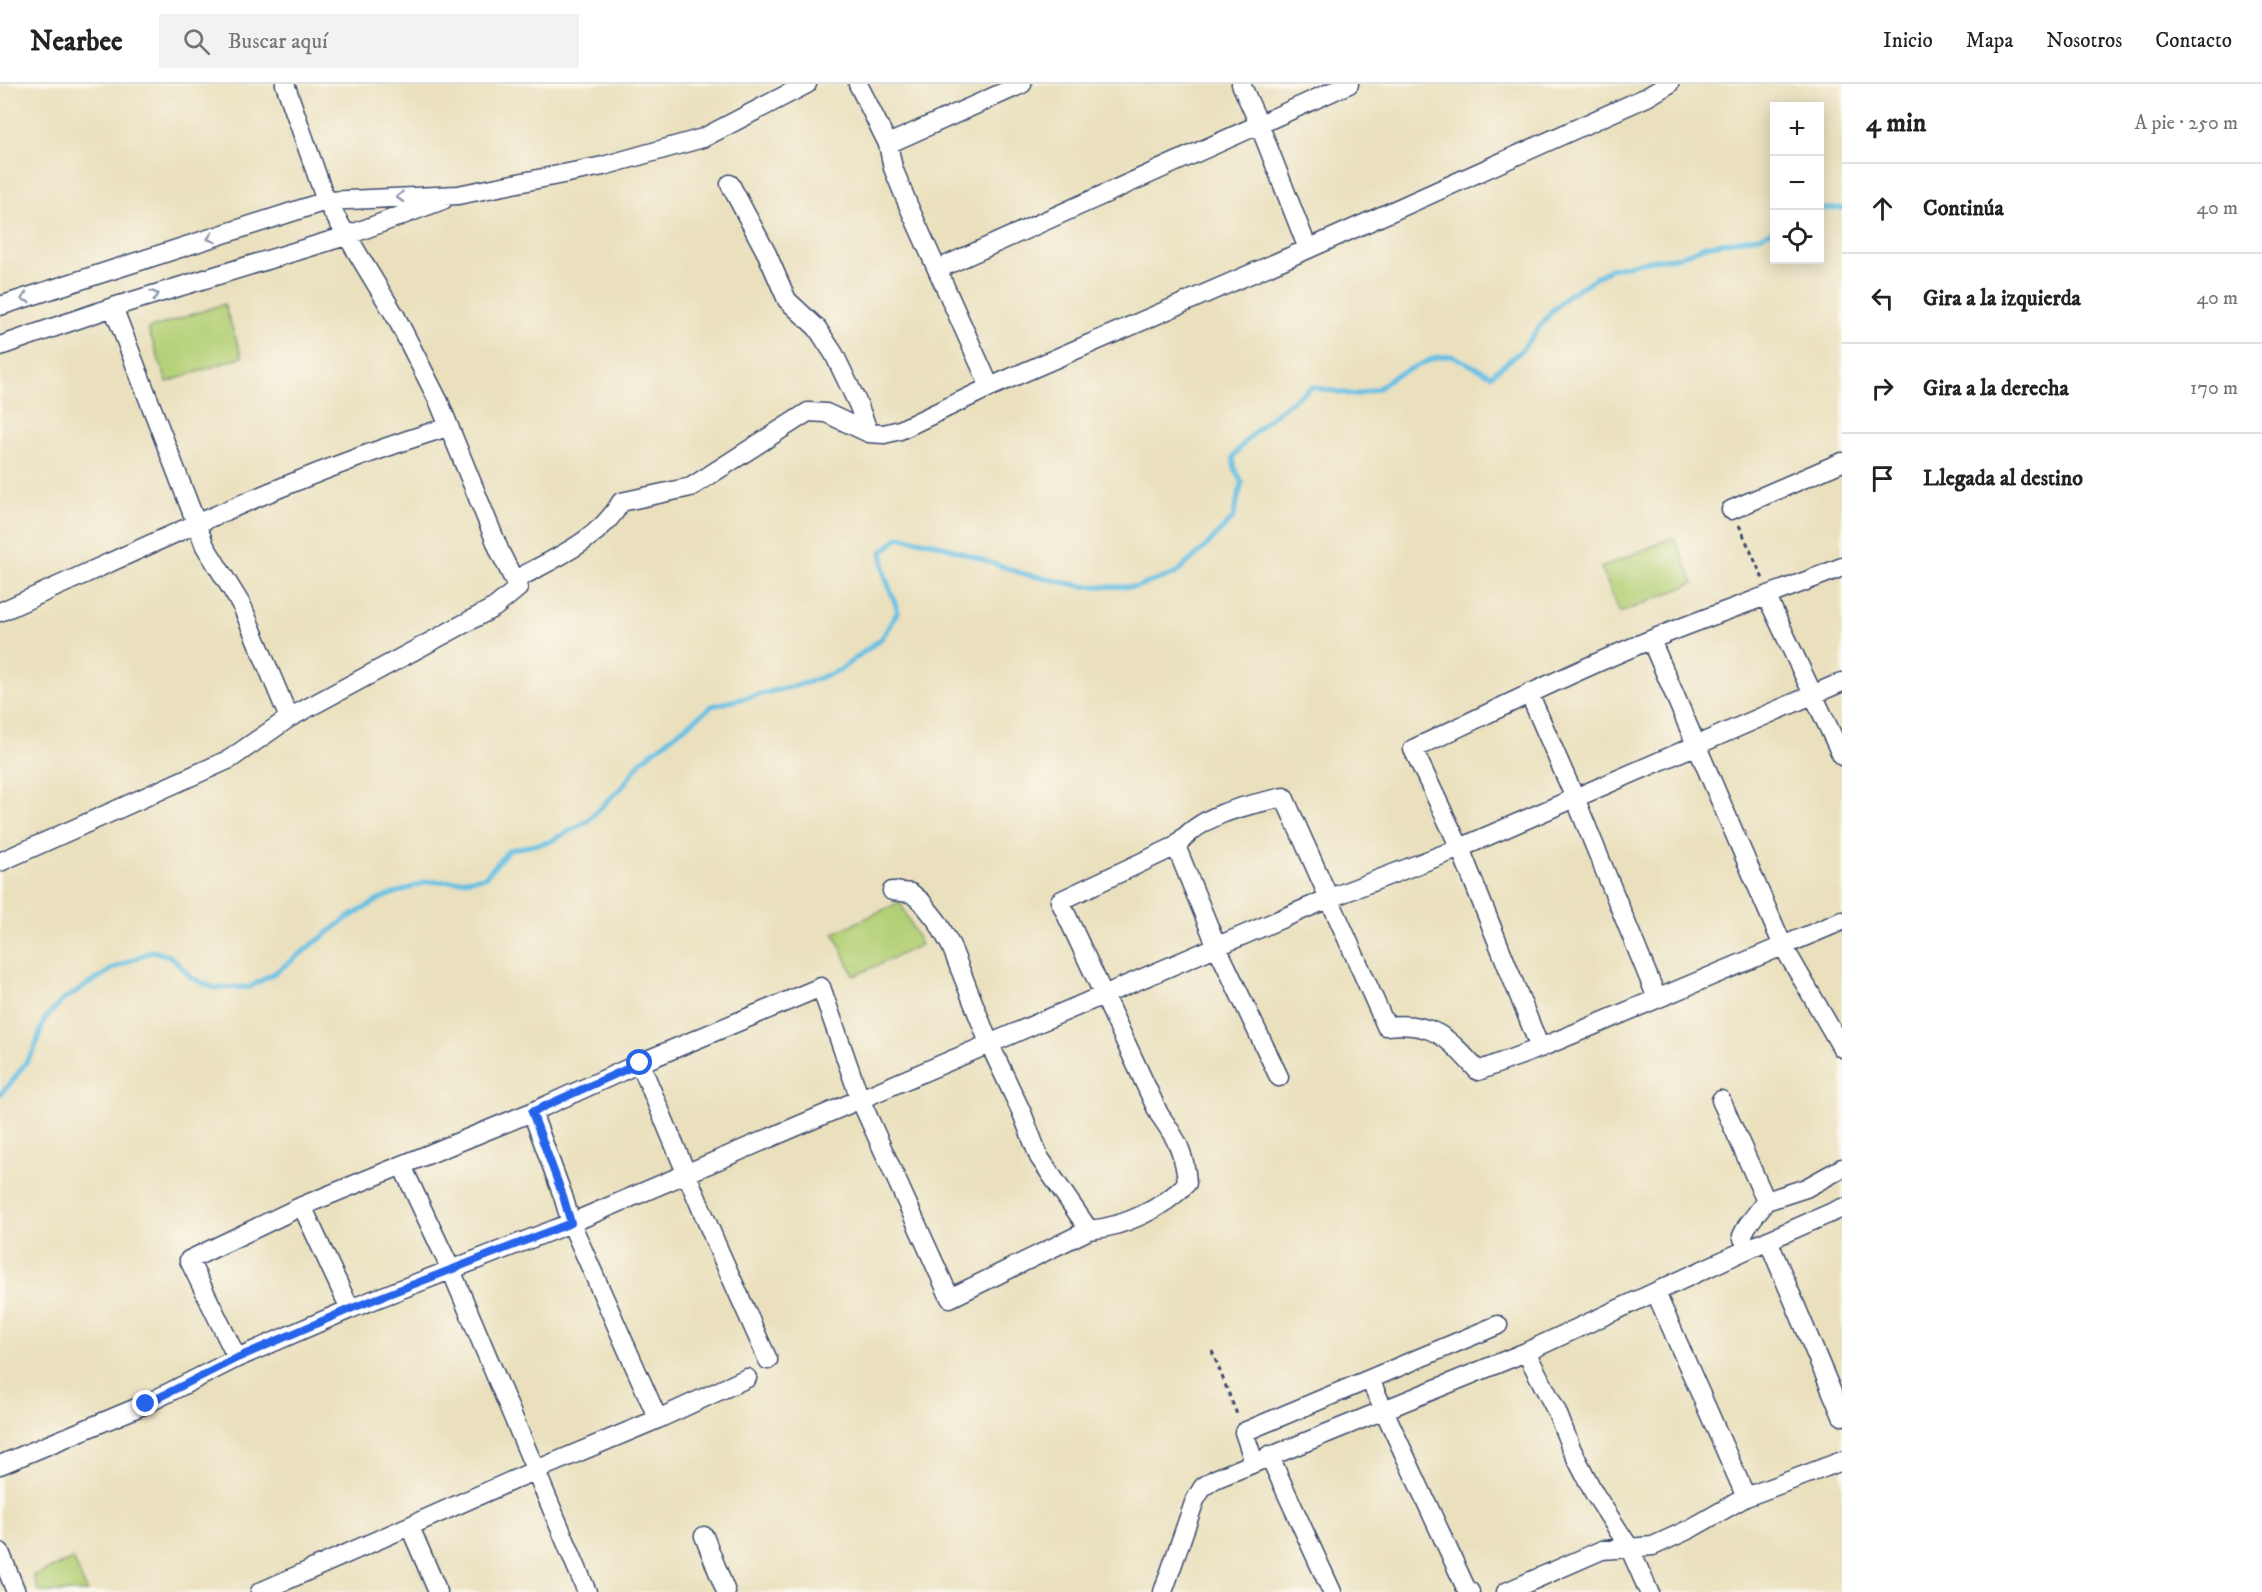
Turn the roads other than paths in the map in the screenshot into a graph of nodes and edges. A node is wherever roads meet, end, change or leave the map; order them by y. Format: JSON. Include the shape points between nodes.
{"nodes":[{"id":1,"x":285,"y":84,"type":"edge"},
{"id":2,"x":807,"y":84,"type":"edge"},
{"id":3,"x":858,"y":84,"type":"edge"},
{"id":4,"x":1023,"y":84,"type":"edge"},
{"id":5,"x":1241,"y":84,"type":"edge"},
{"id":6,"x":1349,"y":84,"type":"edge"},
{"id":7,"x":1669,"y":84,"type":"edge"},
{"id":8,"x":1644,"y":90,"type":"edge"},
{"id":9,"x":1259,"y":124,"type":"junction"},
{"id":10,"x":888,"y":144,"type":"junction"},
{"id":11,"x":730,"y":184,"type":"dead end"},
{"id":12,"x":458,"y":195,"type":"junction"},
{"id":13,"x":326,"y":201,"type":"junction"},
{"id":14,"x":346,"y":236,"type":"junction"},
{"id":15,"x":1308,"y":249,"type":"junction"},
{"id":16,"x":938,"y":269,"type":"junction"},
{"id":17,"x":0,"y":306,"type":"edge"},
{"id":18,"x":113,"y":308,"type":"junction"},
{"id":19,"x":0,"y":346,"type":"edge"},
{"id":20,"x":990,"y":387,"type":"junction"},
{"id":21,"x":448,"y":427,"type":"junction"},
{"id":22,"x":869,"y":433,"type":"junction"},
{"id":23,"x":1842,"y":463,"type":"edge"},
{"id":24,"x":1731,"y":510,"type":"road end"},
{"id":25,"x":197,"y":526,"type":"junction"},
{"id":26,"x":1842,"y":567,"type":"edge"},
{"id":27,"x":515,"y":580,"type":"junction"},
{"id":28,"x":1767,"y":597,"type":"junction"},
{"id":29,"x":0,"y":612,"type":"edge"},
{"id":30,"x":1650,"y":640,"type":"junction"},
{"id":31,"x":1842,"y":682,"type":"edge"},
{"id":32,"x":1529,"y":693,"type":"junction"},
{"id":33,"x":1814,"y":694,"type":"junction"},
{"id":34,"x":289,"y":718,"type":"junction"},
{"id":35,"x":1696,"y":744,"type":"junction"},
{"id":36,"x":1842,"y":756,"type":"edge"},
{"id":37,"x":1575,"y":798,"type":"junction"},
{"id":38,"x":1176,"y":846,"type":"junction"},
{"id":39,"x":1460,"y":848,"type":"junction"},
{"id":40,"x":0,"y":862,"type":"edge"},
{"id":41,"x":892,"y":891,"type":"dead end"},
{"id":42,"x":1330,"y":898,"type":"junction"},
{"id":43,"x":1842,"y":921,"type":"edge"},
{"id":44,"x":1783,"y":946,"type":"junction"},
{"id":45,"x":1217,"y":947,"type":"junction"},
{"id":46,"x":1103,"y":994,"type":"junction"},
{"id":47,"x":1657,"y":998,"type":"junction"},
{"id":48,"x":989,"y":1043,"type":"junction"},
{"id":49,"x":1841,"y":1044,"type":"edge"},
{"id":50,"x":1540,"y":1048,"type":"junction"},
{"id":51,"x":640,"y":1063,"type":"junction"},
{"id":52,"x":1279,"y":1077,"type":"dead end"},
{"id":53,"x":860,"y":1099,"type":"junction"},
{"id":54,"x":1721,"y":1100,"type":"dead end"},
{"id":55,"x":532,"y":1112,"type":"junction"},
{"id":56,"x":402,"y":1166,"type":"junction"},
{"id":57,"x":1842,"y":1168,"type":"edge"},
{"id":58,"x":686,"y":1173,"type":"junction"},
{"id":59,"x":1766,"y":1201,"type":"junction"},
{"id":60,"x":302,"y":1206,"type":"junction"},
{"id":61,"x":1842,"y":1208,"type":"edge"},
{"id":62,"x":571,"y":1223,"type":"junction"},
{"id":63,"x":1089,"y":1230,"type":"junction"},
{"id":64,"x":1768,"y":1240,"type":"junction"},
{"id":65,"x":1748,"y":1249,"type":"junction"},
{"id":66,"x":451,"y":1270,"type":"junction"},
{"id":67,"x":1656,"y":1293,"type":"junction"},
{"id":68,"x":350,"y":1309,"type":"junction"},
{"id":69,"x":1498,"y":1325,"type":"dead end"},
{"id":70,"x":1526,"y":1352,"type":"junction"},
{"id":71,"x":237,"y":1358,"type":"junction"},
{"id":72,"x":768,"y":1360,"type":"dead end"},
{"id":73,"x":747,"y":1378,"type":"dead end"},
{"id":74,"x":1370,"y":1380,"type":"junction"},
{"id":75,"x":1383,"y":1410,"type":"junction"},
{"id":76,"x":1842,"y":1416,"type":"edge"},
{"id":77,"x":658,"y":1419,"type":"junction"},
{"id":78,"x":1262,"y":1459,"type":"junction"},
{"id":79,"x":1842,"y":1461,"type":"edge"},
{"id":80,"x":0,"y":1465,"type":"edge"},
{"id":81,"x":536,"y":1470,"type":"junction"},
{"id":82,"x":1746,"y":1497,"type":"junction"},
{"id":83,"x":410,"y":1527,"type":"junction"},
{"id":84,"x":704,"y":1536,"type":"dead end"},
{"id":85,"x":1629,"y":1547,"type":"junction"},
{"id":86,"x":0,"y":1552,"type":"edge"},
{"id":87,"x":297,"y":1585,"type":"edge"},
{"id":88,"x":16,"y":1592,"type":"edge"},
{"id":89,"x":260,"y":1592,"type":"edge"},
{"id":90,"x":438,"y":1592,"type":"edge"},
{"id":91,"x":588,"y":1592,"type":"edge"},
{"id":92,"x":726,"y":1592,"type":"edge"},
{"id":93,"x":1163,"y":1592,"type":"edge"},
{"id":94,"x":1332,"y":1592,"type":"edge"},
{"id":95,"x":1470,"y":1592,"type":"edge"},
{"id":96,"x":1506,"y":1592,"type":"edge"},
{"id":97,"x":1649,"y":1592,"type":"edge"}],
"edges":[{"from":1,"to":13,"type":"street"},
{"from":2,"to":12,"type":"street","via":[[703,138],[603,166]]},
{"from":3,"to":10,"type":"street"},
{"from":4,"to":10,"type":"street"},
{"from":5,"to":9,"type":"street"},
{"from":6,"to":9,"type":"street"},
{"from":7,"to":8,"type":"street"},
{"from":8,"to":15,"type":"street"},
{"from":9,"to":15,"type":"street"},
{"from":9,"to":16,"type":"street"},
{"from":10,"to":16,"type":"street","via":[[893,168]]},
{"from":11,"to":22,"type":"street","via":[[788,300],[817,328],[834,354]]},
{"from":12,"to":13,"type":"street","one_way":true},
{"from":12,"to":14,"type":"street"},
{"from":13,"to":14,"type":"street"},
{"from":13,"to":17,"type":"street","one_way":true},
{"from":18,"to":14,"type":"street","one_way":true},
{"from":14,"to":21,"type":"street","via":[[396,317]]},
{"from":15,"to":20,"type":"street"},
{"from":16,"to":20,"type":"street"},
{"from":18,"to":19,"type":"street"},
{"from":18,"to":25,"type":"street"},
{"from":20,"to":22,"type":"street","via":[[900,430]]},
{"from":21,"to":25,"type":"street","via":[[382,447]]},
{"from":21,"to":27,"type":"street"},
{"from":22,"to":27,"type":"street","via":[[826,413],[808,412],[691,487],[621,502],[603,526],[564,554]]},
{"from":23,"to":24,"type":"street"},
{"from":25,"to":29,"type":"street"},
{"from":25,"to":34,"type":"street","via":[[242,606]]},
{"from":26,"to":28,"type":"street"},
{"from":27,"to":34,"type":"street","via":[[518,588],[495,607]]},
{"from":28,"to":30,"type":"street"},
{"from":28,"to":33,"type":"street"},
{"from":30,"to":32,"type":"street"},
{"from":30,"to":35,"type":"street"},
{"from":31,"to":33,"type":"street"},
{"from":32,"to":37,"type":"street"},
{"from":32,"to":39,"type":"street","via":[[1413,749]]},
{"from":33,"to":35,"type":"street"},
{"from":33,"to":36,"type":"street"},
{"from":34,"to":40,"type":"street","via":[[230,759]]},
{"from":35,"to":37,"type":"street"},
{"from":35,"to":44,"type":"street"},
{"from":37,"to":39,"type":"street"},
{"from":37,"to":47,"type":"street"},
{"from":38,"to":42,"type":"street","via":[[1205,820],[1284,797]]},
{"from":38,"to":45,"type":"street"},
{"from":38,"to":46,"type":"street","via":[[1060,901]]},
{"from":39,"to":42,"type":"street"},
{"from":39,"to":50,"type":"street"},
{"from":41,"to":48,"type":"street","via":[[910,893],[937,921],[960,966]]},
{"from":42,"to":45,"type":"street"},
{"from":42,"to":50,"type":"street","via":[[1386,1026],[1437,1032],[1478,1071]]},
{"from":43,"to":44,"type":"street"},
{"from":44,"to":47,"type":"street"},
{"from":44,"to":49,"type":"street"},
{"from":45,"to":46,"type":"street"},
{"from":45,"to":52,"type":"street"},
{"from":46,"to":48,"type":"street"},
{"from":46,"to":63,"type":"street","via":[[1159,1114],[1179,1142],[1187,1183],[1178,1193],[1127,1221]]},
{"from":47,"to":50,"type":"street"},
{"from":48,"to":53,"type":"street"},
{"from":48,"to":63,"type":"street","via":[[1039,1157]]},
{"from":51,"to":53,"type":"street","via":[[821,987]]},
{"from":51,"to":55,"type":"street"},
{"from":51,"to":58,"type":"street"},
{"from":53,"to":58,"type":"street"},
{"from":53,"to":63,"type":"street","via":[[950,1298]]},
{"from":54,"to":59,"type":"street"},
{"from":55,"to":56,"type":"street"},
{"from":55,"to":62,"type":"street"},
{"from":56,"to":60,"type":"street"},
{"from":56,"to":66,"type":"street"},
{"from":57,"to":59,"type":"street","via":[[1806,1188]]},
{"from":58,"to":62,"type":"street"},
{"from":58,"to":72,"type":"street"},
{"from":59,"to":65,"type":"street","via":[[1742,1236]]},
{"from":60,"to":68,"type":"street"},
{"from":60,"to":71,"type":"street","via":[[189,1260]]},
{"from":61,"to":64,"type":"street"},
{"from":62,"to":66,"type":"street"},
{"from":62,"to":77,"type":"street"},
{"from":64,"to":65,"type":"street"},
{"from":64,"to":76,"type":"street"},
{"from":65,"to":67,"type":"street"},
{"from":66,"to":68,"type":"street"},
{"from":66,"to":81,"type":"street"},
{"from":67,"to":70,"type":"street"},
{"from":67,"to":82,"type":"street"},
{"from":68,"to":71,"type":"street"},
{"from":69,"to":74,"type":"street"},
{"from":70,"to":75,"type":"street"},
{"from":70,"to":85,"type":"street","via":[[1594,1493]]},
{"from":71,"to":80,"type":"street","via":[[146,1404]]},
{"from":73,"to":77,"type":"street"},
{"from":74,"to":75,"type":"street"},
{"from":74,"to":78,"type":"street","via":[[1244,1432]]},
{"from":75,"to":78,"type":"street"},
{"from":75,"to":95,"type":"street"},
{"from":77,"to":81,"type":"street"},
{"from":78,"to":93,"type":"street","via":[[1203,1487],[1187,1519]]},
{"from":78,"to":94,"type":"street"},
{"from":79,"to":82,"type":"street"},
{"from":81,"to":83,"type":"street"},
{"from":81,"to":91,"type":"street"},
{"from":82,"to":85,"type":"street","via":[[1698,1526],[1653,1546]]},
{"from":83,"to":87,"type":"street"},
{"from":83,"to":90,"type":"street"},
{"from":84,"to":92,"type":"street"},
{"from":85,"to":96,"type":"street","via":[[1602,1551]]},
{"from":85,"to":97,"type":"street"},
{"from":86,"to":88,"type":"street"},
{"from":87,"to":89,"type":"street"}]}
